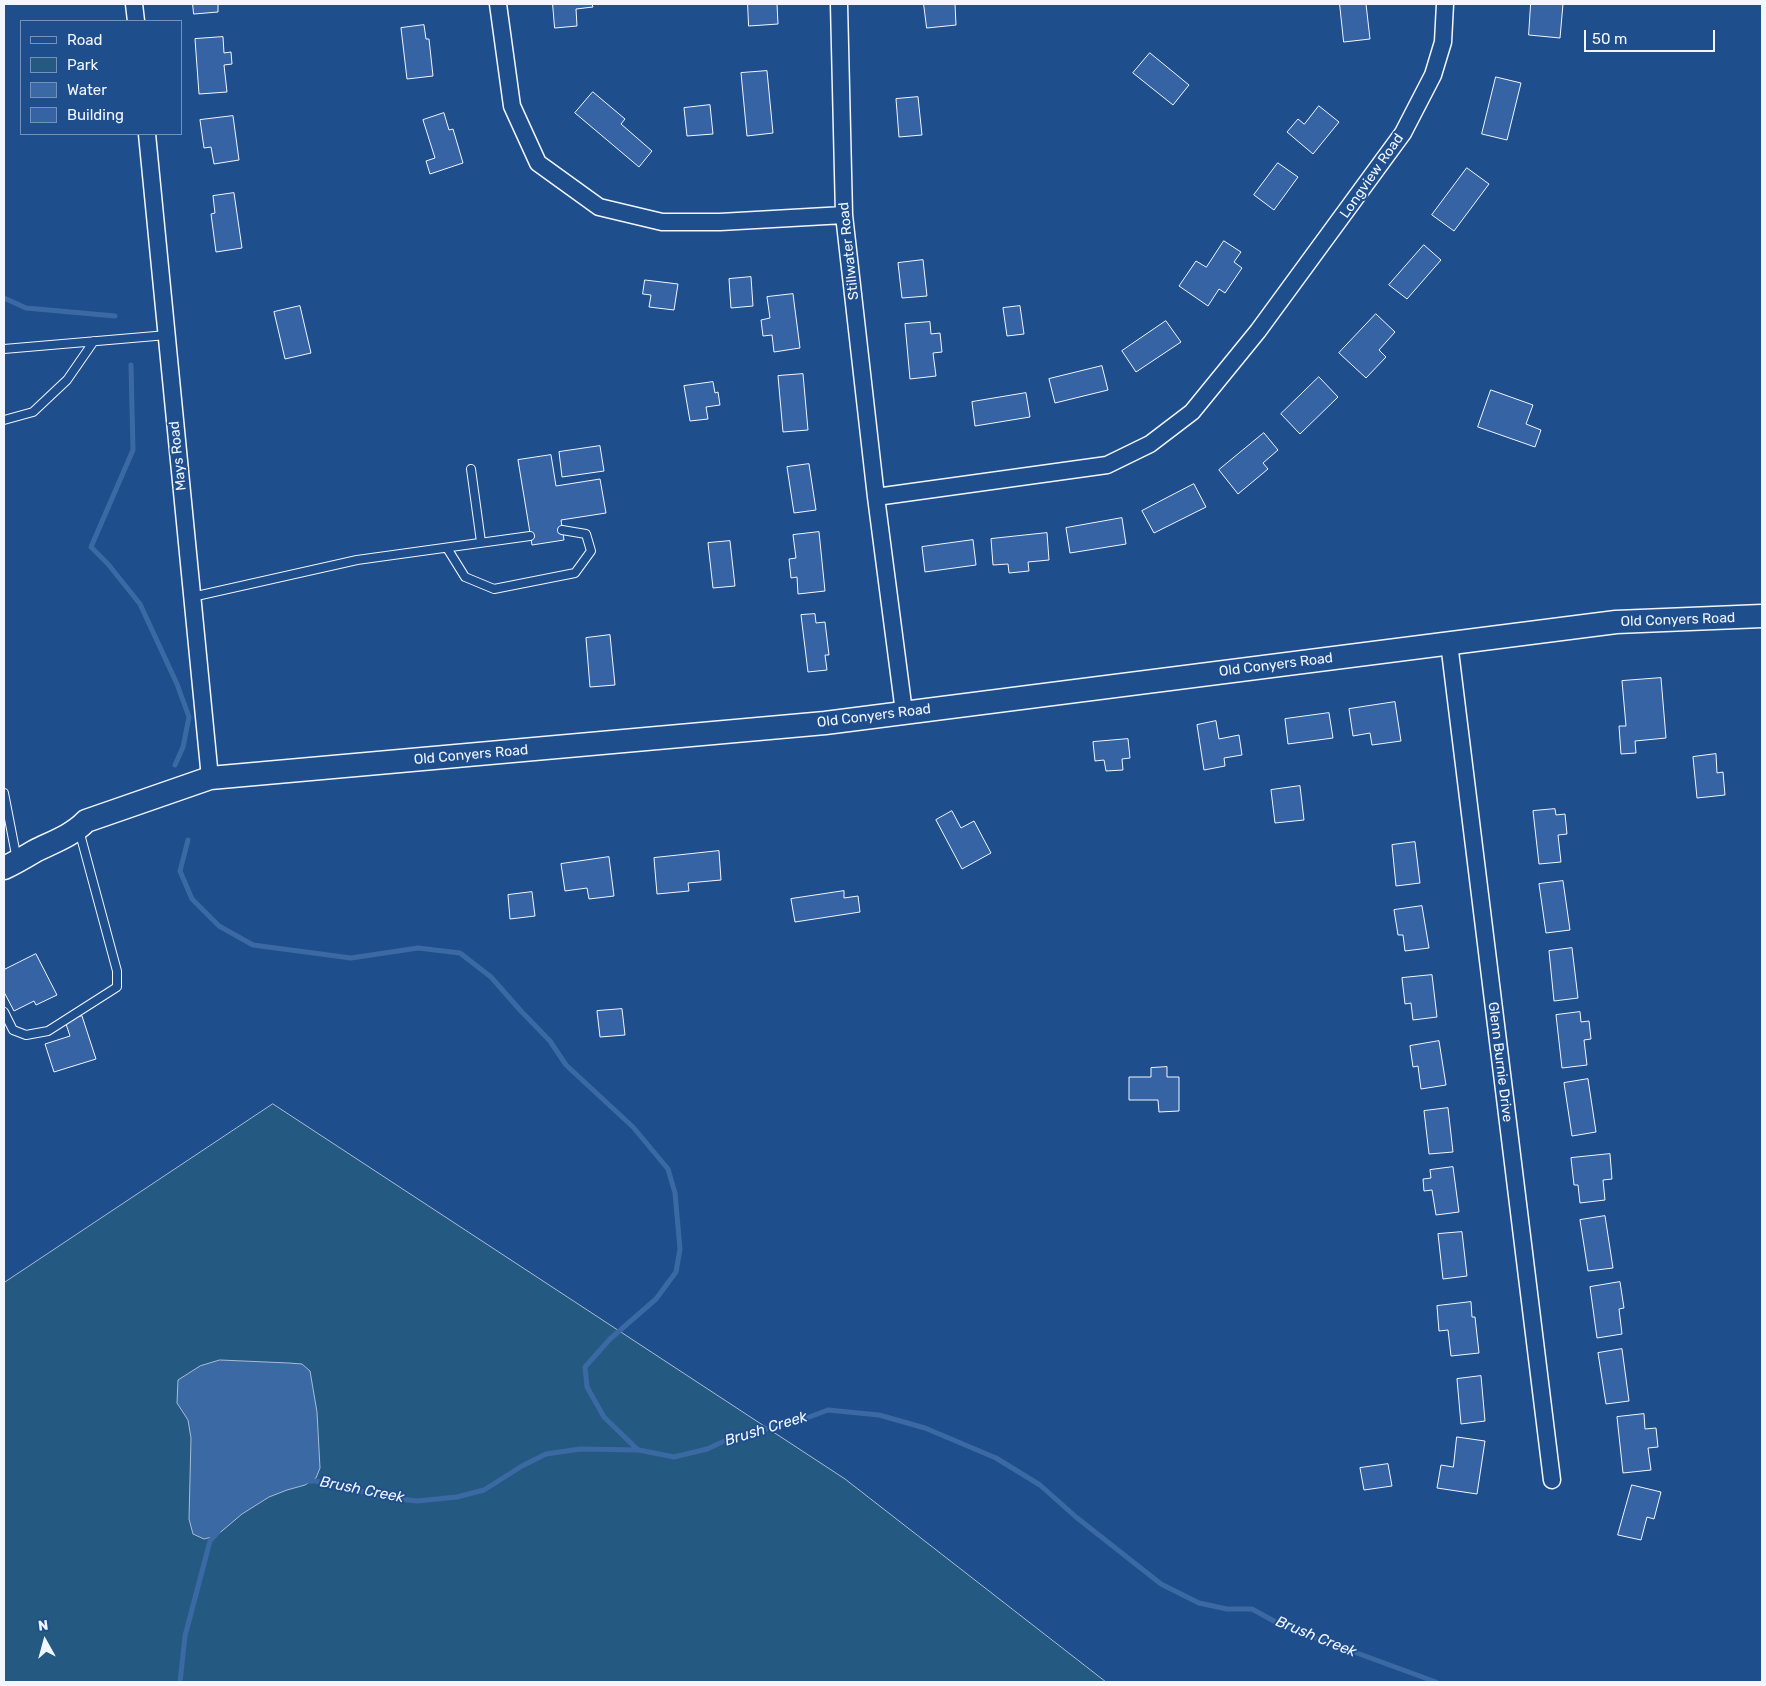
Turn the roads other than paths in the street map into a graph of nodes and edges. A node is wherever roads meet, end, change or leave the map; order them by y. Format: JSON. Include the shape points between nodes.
{"nodes":[{"id":1,"x":134,"y":4,"type":"edge"},
{"id":2,"x":498,"y":4,"type":"edge"},
{"id":3,"x":839,"y":4,"type":"edge"},
{"id":4,"x":1445,"y":4,"type":"edge"},
{"id":5,"x":136,"y":20,"type":"edge"},
{"id":6,"x":147,"y":135,"type":"edge"},
{"id":7,"x":844,"y":215,"type":"junction"},
{"id":8,"x":166,"y":335,"type":"junction"},
{"id":9,"x":94,"y":341,"type":"junction"},
{"id":10,"x":4,"y":349,"type":"edge"},
{"id":11,"x":4,"y":420,"type":"edge"},
{"id":12,"x":471,"y":469,"type":"dead end"},
{"id":13,"x":876,"y":497,"type":"junction"},
{"id":14,"x":562,"y":530,"type":"dead end"},
{"id":15,"x":530,"y":536,"type":"dead end"},
{"id":16,"x":482,"y":542,"type":"junction"},
{"id":17,"x":448,"y":548,"type":"junction"},
{"id":18,"x":192,"y":597,"type":"junction"},
{"id":19,"x":1762,"y":616,"type":"edge"},
{"id":20,"x":1449,"y":643,"type":"junction"},
{"id":21,"x":904,"y":712,"type":"junction"},
{"id":22,"x":210,"y":778,"type":"junction"},
{"id":23,"x":4,"y":793,"type":"edge"},
{"id":24,"x":79,"y":829,"type":"junction"},
{"id":25,"x":11,"y":865,"type":"edge"},
{"id":26,"x":4,"y":1012,"type":"edge"},
{"id":27,"x":1552,"y":1480,"type":"dead end"}],
"edges":[{"from":1,"to":5,"type":"street"},
{"from":2,"to":7,"type":"street","via":[[512,106],[538,163],[599,207],[662,222]]},
{"from":3,"to":7,"type":"street","name":"Stillwater Road"},
{"from":4,"to":13,"type":"street","name":"Longview Road","via":[[1443,42],[1434,75],[1403,133],[1258,331],[1192,412],[1150,444],[1107,465]]},
{"from":6,"to":8,"type":"street","name":"Mays Road"},
{"from":7,"to":13,"type":"street","name":"Stillwater Road"},
{"from":8,"to":9,"type":"lane"},
{"from":8,"to":18,"type":"street","name":"Mays Road"},
{"from":9,"to":10,"type":"lane"},
{"from":9,"to":11,"type":"lane","via":[[67,380],[33,412]]},
{"from":12,"to":16,"type":"lane"},
{"from":13,"to":21,"type":"street","name":"Stillwater Road"},
{"from":14,"to":17,"type":"lane","via":[[586,534],[591,551],[575,573],[494,589],[465,577]]},
{"from":15,"to":16,"type":"lane"},
{"from":16,"to":17,"type":"lane"},
{"from":17,"to":18,"type":"lane","via":[[358,560]]},
{"from":18,"to":22,"type":"street","name":"Mays Road"},
{"from":19,"to":20,"type":"street","name":"Old Conyers Road","via":[[1616,622]]},
{"from":20,"to":21,"type":"street","name":"Old Conyers Road"},
{"from":20,"to":27,"type":"street","name":"Glenn Burnie Drive"},
{"from":21,"to":22,"type":"street","name":"Old Conyers Road","via":[[825,723]]},
{"from":22,"to":24,"type":"street","name":"Old Conyers Road","via":[[86,821]]},
{"from":23,"to":25,"type":"lane"},
{"from":24,"to":25,"type":"street","name":"Old Conyers Road"},
{"from":24,"to":26,"type":"lane","via":[[117,971],[117,987],[48,1031],[26,1035],[13,1030]]}]}
